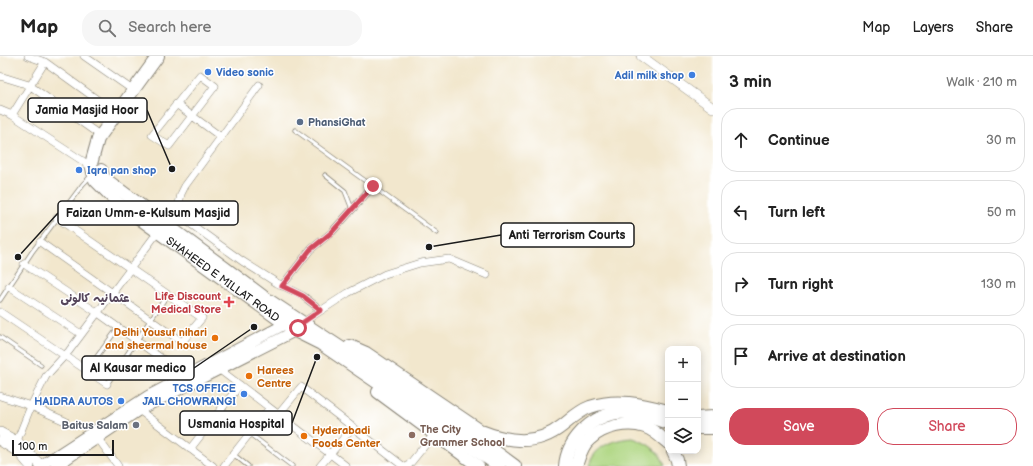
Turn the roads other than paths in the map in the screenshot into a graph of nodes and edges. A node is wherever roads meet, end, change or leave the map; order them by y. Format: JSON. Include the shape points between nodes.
{"nodes":[{"id":1,"x":84,"y":56,"type":"edge"},
{"id":2,"x":158,"y":56,"type":"edge"},
{"id":3,"x":641,"y":56,"type":"edge"},
{"id":4,"x":32,"y":57,"type":"edge"},
{"id":5,"x":44,"y":62,"type":"junction"},
{"id":6,"x":0,"y":76,"type":"edge"},
{"id":7,"x":29,"y":85,"type":"junction"},
{"id":8,"x":259,"y":85,"type":"dead end"},
{"id":9,"x":134,"y":91,"type":"junction"},
{"id":10,"x":176,"y":104,"type":"junction"},
{"id":11,"x":713,"y":108,"type":"edge"},
{"id":12,"x":0,"y":110,"type":"edge"},
{"id":13,"x":117,"y":114,"type":"junction"},
{"id":14,"x":12,"y":115,"type":"junction"},
{"id":15,"x":192,"y":117,"type":"junction"},
{"id":16,"x":295,"y":130,"type":"dead end"},
{"id":17,"x":100,"y":136,"type":"junction"},
{"id":18,"x":221,"y":137,"type":"junction"},
{"id":19,"x":95,"y":148,"type":"junction"},
{"id":20,"x":93,"y":170,"type":"junction"},
{"id":21,"x":325,"y":175,"type":"dead end"},
{"id":22,"x":373,"y":186,"type":"junction"},
{"id":23,"x":352,"y":210,"type":"junction"},
{"id":24,"x":57,"y":218,"type":"junction"},
{"id":25,"x":161,"y":227,"type":"junction"},
{"id":26,"x":437,"y":233,"type":"dead end"},
{"id":27,"x":40,"y":242,"type":"junction"},
{"id":28,"x":24,"y":264,"type":"junction"},
{"id":29,"x":130,"y":268,"type":"junction"},
{"id":30,"x":487,"y":275,"type":"dead end"},
{"id":31,"x":282,"y":286,"type":"junction"},
{"id":32,"x":9,"y":287,"type":"junction"},
{"id":33,"x":113,"y":293,"type":"junction"},
{"id":34,"x":168,"y":294,"type":"junction"},
{"id":35,"x":0,"y":300,"type":"edge"},
{"id":36,"x":321,"y":310,"type":"junction"},
{"id":37,"x":0,"y":312,"type":"edge"},
{"id":38,"x":98,"y":313,"type":"junction"},
{"id":39,"x":151,"y":320,"type":"junction"},
{"id":40,"x":295,"y":325,"type":"junction"},
{"id":41,"x":118,"y":328,"type":"junction"},
{"id":42,"x":81,"y":334,"type":"junction"},
{"id":43,"x":0,"y":337,"type":"edge"},
{"id":44,"x":137,"y":341,"type":"junction"},
{"id":45,"x":324,"y":341,"type":"junction"},
{"id":46,"x":65,"y":355,"type":"junction"},
{"id":47,"x":165,"y":361,"type":"dead end"},
{"id":48,"x":41,"y":365,"type":"dead end"},
{"id":49,"x":87,"y":370,"type":"junction"},
{"id":50,"x":220,"y":370,"type":"junction"},
{"id":51,"x":107,"y":384,"type":"joint"},
{"id":52,"x":240,"y":386,"type":"junction"},
{"id":53,"x":0,"y":396,"type":"edge"},
{"id":54,"x":31,"y":406,"type":"junction"},
{"id":55,"x":269,"y":408,"type":"junction"},
{"id":56,"x":139,"y":410,"type":"junction"},
{"id":57,"x":665,"y":410,"type":"edge"},
{"id":58,"x":278,"y":415,"type":"junction"},
{"id":59,"x":713,"y":417,"type":"edge"},
{"id":60,"x":701,"y":418,"type":"edge"},
{"id":61,"x":65,"y":421,"type":"dead end"},
{"id":62,"x":665,"y":422,"type":"edge"},
{"id":63,"x":352,"y":427,"type":"junction"},
{"id":64,"x":434,"y":428,"type":"junction"},
{"id":65,"x":701,"y":428,"type":"edge"},
{"id":66,"x":713,"y":428,"type":"edge"},
{"id":67,"x":0,"y":432,"type":"edge"},
{"id":68,"x":250,"y":434,"type":"junction"},
{"id":69,"x":97,"y":437,"type":"junction"},
{"id":70,"x":665,"y":440,"type":"edge"},
{"id":71,"x":0,"y":441,"type":"edge"},
{"id":72,"x":17,"y":442,"type":"junction"},
{"id":73,"x":190,"y":449,"type":"junction"},
{"id":74,"x":233,"y":454,"type":"junction"},
{"id":75,"x":330,"y":454,"type":"junction"},
{"id":76,"x":674,"y":454,"type":"edge"},
{"id":77,"x":30,"y":466,"type":"edge"},
{"id":78,"x":41,"y":466,"type":"edge"},
{"id":79,"x":56,"y":466,"type":"edge"},
{"id":80,"x":118,"y":466,"type":"edge"},
{"id":81,"x":213,"y":466,"type":"edge"},
{"id":82,"x":224,"y":466,"type":"edge"},
{"id":83,"x":248,"y":466,"type":"edge"},
{"id":84,"x":292,"y":466,"type":"edge"},
{"id":85,"x":320,"y":466,"type":"edge"},
{"id":86,"x":346,"y":466,"type":"edge"},
{"id":87,"x":403,"y":466,"type":"edge"},
{"id":88,"x":408,"y":466,"type":"edge"},
{"id":89,"x":478,"y":466,"type":"edge"},
{"id":90,"x":499,"y":466,"type":"edge"},
{"id":91,"x":515,"y":466,"type":"edge"},
{"id":92,"x":565,"y":466,"type":"edge"},
{"id":93,"x":576,"y":466,"type":"edge"},
{"id":94,"x":678,"y":466,"type":"edge"}],
"edges":[{"from":1,"to":9,"type":"street"},
{"from":2,"to":9,"type":"main road"},
{"from":3,"to":11,"type":"street"},
{"from":4,"to":5,"type":"street"},
{"from":5,"to":7,"type":"street"},
{"from":5,"to":13,"type":"street"},
{"from":6,"to":7,"type":"street"},
{"from":7,"to":14,"type":"street"},
{"from":7,"to":17,"type":"street"},
{"from":8,"to":18,"type":"street"},
{"from":9,"to":13,"type":"main road"},
{"from":10,"to":15,"type":"street"},
{"from":10,"to":15,"type":"street","via":[[200,75],[215,86]]},
{"from":10,"to":15,"type":"street","via":[[152,135],[169,146]]},
{"from":12,"to":14,"type":"street"},
{"from":13,"to":17,"type":"main road"},
{"from":14,"to":20,"type":"street"},
{"from":15,"to":18,"type":"street"},
{"from":16,"to":22,"type":"lane"},
{"from":17,"to":19,"type":"main road"},
{"from":18,"to":31,"type":"street","via":[[183,190],[177,214],[242,261]]},
{"from":19,"to":20,"type":"main road"},
{"from":19,"to":25,"type":"main road","name":"SHAHEED E MILLAT ROAD","via":[[104,178]]},
{"from":20,"to":24,"type":"lane"},
{"from":20,"to":25,"type":"main road","name":"SHAHEED E MILLAT ROAD","via":[[95,180],[118,203]]},
{"from":21,"to":23,"type":"lane","via":[[345,191]]},
{"from":22,"to":23,"type":"street"},
{"from":22,"to":26,"type":"lane"},
{"from":23,"to":31,"type":"street","via":[[332,232],[310,250]]},
{"from":24,"to":27,"type":"lane"},
{"from":24,"to":29,"type":"street"},
{"from":25,"to":29,"type":"street"},
{"from":25,"to":40,"type":"main road","name":"SHAHEED E MILLAT ROAD"},
{"from":27,"to":28,"type":"lane"},
{"from":27,"to":33,"type":"street"},
{"from":28,"to":32,"type":"lane"},
{"from":28,"to":38,"type":"street"},
{"from":29,"to":33,"type":"street"},
{"from":29,"to":34,"type":"street"},
{"from":30,"to":36,"type":"street","via":[[450,259],[420,264],[385,274]]},
{"from":31,"to":36,"type":"street","via":[[303,296]]},
{"from":32,"to":35,"type":"lane"},
{"from":32,"to":42,"type":"street"},
{"from":33,"to":38,"type":"street"},
{"from":33,"to":39,"type":"street"},
{"from":34,"to":39,"type":"lane"},
{"from":34,"to":39,"type":"street","via":[[202,318],[182,342]]},
{"from":36,"to":40,"type":"street"},
{"from":37,"to":46,"type":"street"},
{"from":38,"to":41,"type":"street"},
{"from":38,"to":42,"type":"street"},
{"from":39,"to":44,"type":"lane"},
{"from":40,"to":45,"type":"main road","name":"SHAHEED E MILLAT ROAD"},
{"from":40,"to":50,"type":"main road"},
{"from":40,"to":78,"type":"main road","via":[[148,396]]},
{"from":41,"to":44,"type":"street"},
{"from":41,"to":49,"type":"lane"},
{"from":42,"to":46,"type":"street"},
{"from":43,"to":48,"type":"lane"},
{"from":44,"to":47,"type":"street"},
{"from":44,"to":51,"type":"lane"},
{"from":45,"to":57,"type":"main road","via":[[366,353],[471,425],[498,437],[533,440],[546,436],[588,408],[606,403],[624,401]]},
{"from":45,"to":64,"type":"main road","via":[[323,354]]},
{"from":45,"to":91,"type":"main road","via":[[469,432]]},
{"from":46,"to":49,"type":"street"},
{"from":46,"to":54,"type":"street","via":[[46,376]]},
{"from":49,"to":51,"type":"street"},
{"from":50,"to":52,"type":"street"},
{"from":50,"to":56,"type":"main road"},
{"from":52,"to":55,"type":"street"},
{"from":52,"to":73,"type":"street"},
{"from":53,"to":54,"type":"street"},
{"from":54,"to":61,"type":"street"},
{"from":54,"to":72,"type":"street"},
{"from":55,"to":58,"type":"street"},
{"from":55,"to":68,"type":"street"},
{"from":56,"to":69,"type":"main road"},
{"from":56,"to":73,"type":"street"},
{"from":58,"to":63,"type":"street","via":[[300,387]]},
{"from":58,"to":75,"type":"street"},
{"from":59,"to":60,"type":"main road"},
{"from":62,"to":92,"type":"main road","via":[[633,414],[615,414],[602,418],[591,424],[570,446]]},
{"from":63,"to":75,"type":"street"},
{"from":63,"to":87,"type":"street"},
{"from":64,"to":88,"type":"street"},
{"from":64,"to":89,"type":"main road"},
{"from":64,"to":90,"type":"main road","via":[[471,447]]},
{"from":65,"to":66,"type":"main road"},
{"from":67,"to":72,"type":"street"},
{"from":68,"to":74,"type":"street"},
{"from":68,"to":84,"type":"lane"},
{"from":69,"to":79,"type":"main road"},
{"from":69,"to":80,"type":"street"},
{"from":70,"to":93,"type":"main road","via":[[645,427],[611,427],[589,439]]},
{"from":71,"to":77,"type":"street","via":[[19,454]]},
{"from":72,"to":78,"type":"street"},
{"from":73,"to":81,"type":"street"},
{"from":74,"to":82,"type":"street"},
{"from":74,"to":83,"type":"lane"},
{"from":75,"to":85,"type":"street"},
{"from":75,"to":86,"type":"street"},
{"from":76,"to":94,"type":"main road"}]}
